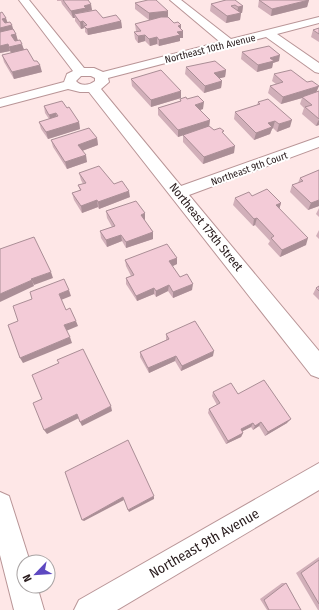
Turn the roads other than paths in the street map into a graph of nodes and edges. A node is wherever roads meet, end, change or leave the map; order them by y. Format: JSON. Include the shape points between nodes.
{"nodes":[{"id":1,"x":24,"y":0,"type":"edge"},
{"id":2,"x":175,"y":0,"type":"edge"},
{"id":3,"x":319,"y":20,"type":"edge"},
{"id":4,"x":268,"y":33,"type":"junction"},
{"id":5,"x":228,"y":43,"type":"junction"},
{"id":6,"x":319,"y":68,"type":"edge"},
{"id":7,"x":80,"y":72,"type":"junction"},
{"id":8,"x":97,"y":82,"type":"junction"},
{"id":9,"x":70,"y":84,"type":"junction"},
{"id":10,"x":0,"y":103,"type":"edge"},
{"id":11,"x":319,"y":142,"type":"edge"},
{"id":12,"x":179,"y":193,"type":"junction"},
{"id":13,"x":319,"y":368,"type":"edge"},
{"id":14,"x":319,"y":476,"type":"edge"},
{"id":15,"x":0,"y":505,"type":"edge"},
{"id":16,"x":29,"y":610,"type":"edge"},
{"id":17,"x":89,"y":610,"type":"edge"}],
"edges":[{"from":1,"to":7,"type":"street"},
{"from":2,"to":5,"type":"street"},
{"from":3,"to":4,"type":"street","name":"Northeast 10th Avenue"},
{"from":4,"to":5,"type":"street","name":"Northeast 10th Avenue"},
{"from":4,"to":6,"type":"street"},
{"from":5,"to":8,"type":"street","name":"Northeast 10th Avenue"},
{"from":7,"to":8,"type":"street","via":[[94,72]]},
{"from":7,"to":9,"type":"street","via":[[71,78]]},
{"from":8,"to":9,"type":"street","via":[[81,89]]},
{"from":8,"to":12,"type":"street","name":"Northeast 175th Street"},
{"from":9,"to":10,"type":"street"},
{"from":11,"to":12,"type":"street","name":"Northeast 9th Court"},
{"from":12,"to":13,"type":"street","name":"Northeast 175th Street"},
{"from":14,"to":17,"type":"street","name":"Northeast 9th Avenue"},
{"from":15,"to":16,"type":"street"}]}
